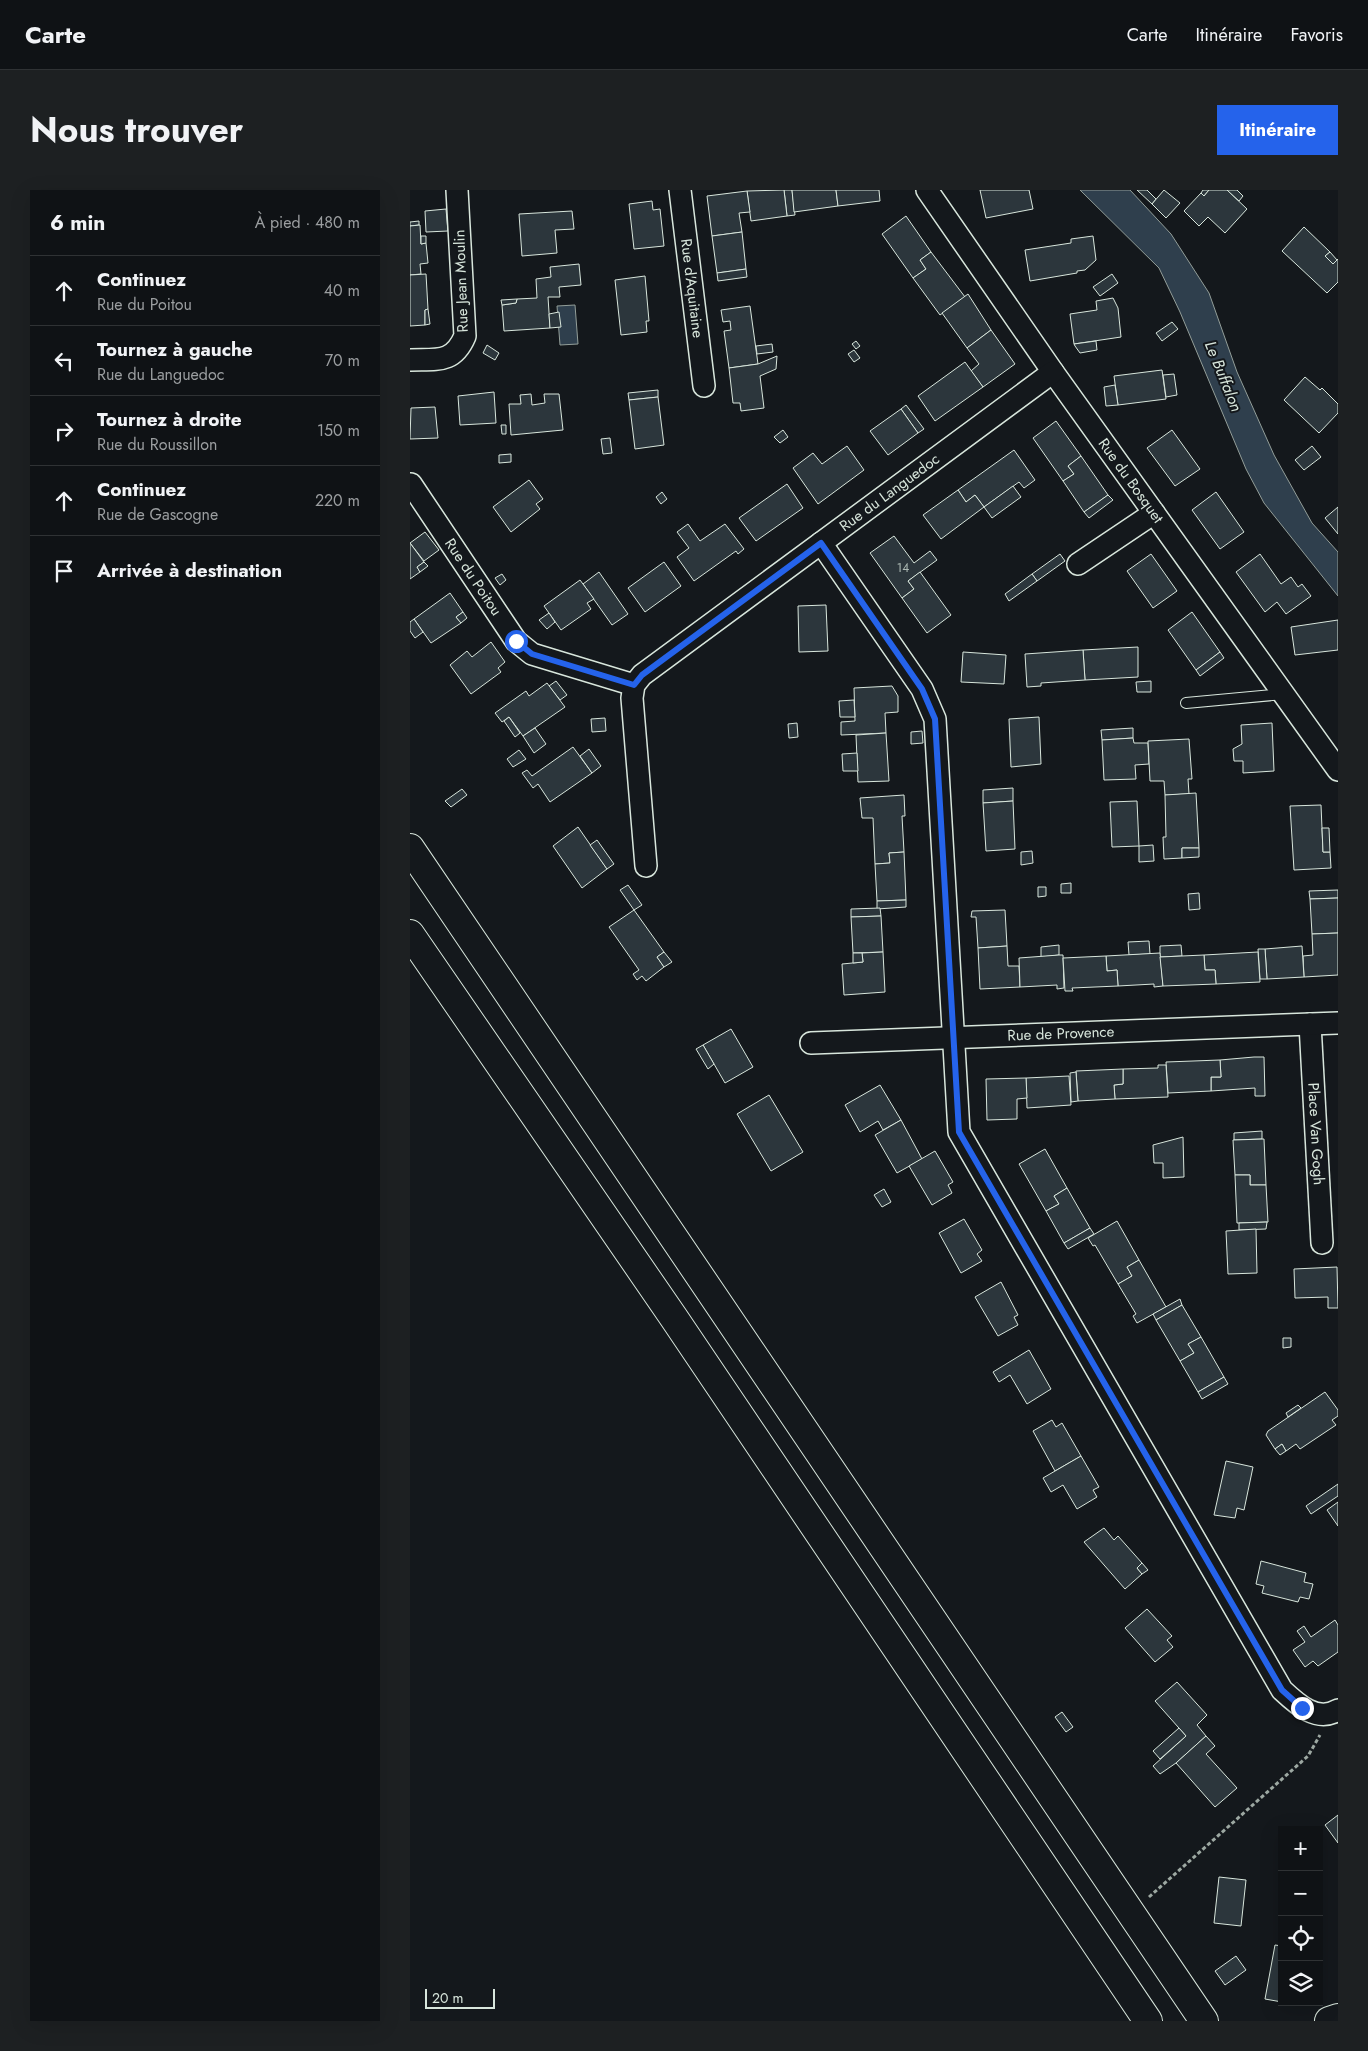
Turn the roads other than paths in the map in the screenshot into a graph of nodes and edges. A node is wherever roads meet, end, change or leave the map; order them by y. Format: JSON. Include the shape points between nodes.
{"nodes":[{"id":1,"x":457,"y":190,"type":"edge"},
{"id":2,"x":680,"y":190,"type":"edge"},
{"id":3,"x":926,"y":190,"type":"edge"},
{"id":4,"x":410,"y":360,"type":"edge"},
{"id":5,"x":1053,"y":372,"type":"junction"},
{"id":6,"x":704,"y":386,"type":"dead end"},
{"id":7,"x":411,"y":484,"type":"edge"},
{"id":8,"x":1154,"y":513,"type":"junction"},
{"id":9,"x":821,"y":543,"type":"junction"},
{"id":10,"x":1078,"y":564,"type":"dead end"},
{"id":11,"x":634,"y":685,"type":"junction"},
{"id":12,"x":1284,"y":694,"type":"junction"},
{"id":13,"x":1186,"y":703,"type":"dead end"},
{"id":14,"x":1338,"y":770,"type":"edge"},
{"id":15,"x":410,"y":848,"type":"edge"},
{"id":16,"x":646,"y":866,"type":"dead end"},
{"id":17,"x":410,"y":934,"type":"edge"},
{"id":18,"x":1338,"y":1023,"type":"edge"},
{"id":19,"x":1310,"y":1024,"type":"junction"},
{"id":20,"x":954,"y":1038,"type":"junction"},
{"id":21,"x":811,"y":1043,"type":"dead end"},
{"id":22,"x":1322,"y":1243,"type":"dead end"},
{"id":23,"x":1336,"y":1712,"type":"edge"},
{"id":24,"x":1205,"y":2017,"type":"edge"},
{"id":25,"x":1338,"y":2018,"type":"edge"},
{"id":26,"x":1148,"y":2021,"type":"edge"},
{"id":27,"x":1329,"y":2021,"type":"edge"}],
"edges":[{"from":1,"to":4,"type":"street","name":"Rue Jean Moulin","via":[[464,336],[459,349],[448,358]]},
{"from":2,"to":6,"type":"street","name":"Rue d'Aquitaine"},
{"from":3,"to":5,"type":"street","name":"Rue du Bosquet"},
{"from":5,"to":8,"type":"street","name":"Rue du Bosquet"},
{"from":5,"to":9,"type":"street","name":"Rue du Languedoc"},
{"from":7,"to":11,"type":"street","name":"Rue du Poitou","via":[[516,641],[532,654]]},
{"from":8,"to":10,"type":"street"},
{"from":8,"to":12,"type":"street","name":"Rue du Bosquet"},
{"from":9,"to":11,"type":"street","name":"Rue du Languedoc","via":[[642,675]]},
{"from":9,"to":20,"type":"street","via":[[922,689],[935,719]]},
{"from":11,"to":16,"type":"street","via":[[632,698]]},
{"from":12,"to":13,"type":"lane"},
{"from":12,"to":14,"type":"street","name":"Rue du Bosquet"},
{"from":15,"to":24,"type":"main road","via":[[1130,1913]]},
{"from":17,"to":26,"type":"main road","via":[[674,1318]]},
{"from":18,"to":19,"type":"street","name":"Rue de Provence"},
{"from":19,"to":20,"type":"street","name":"Rue de Provence"},
{"from":19,"to":22,"type":"street","name":"Place Van Gogh"},
{"from":20,"to":21,"type":"street","name":"Rue de Provence"},
{"from":20,"to":23,"type":"street","via":[[959,1132],[1282,1690],[1302,1708],[1315,1713]]},
{"from":25,"to":27,"type":"main road"}]}
